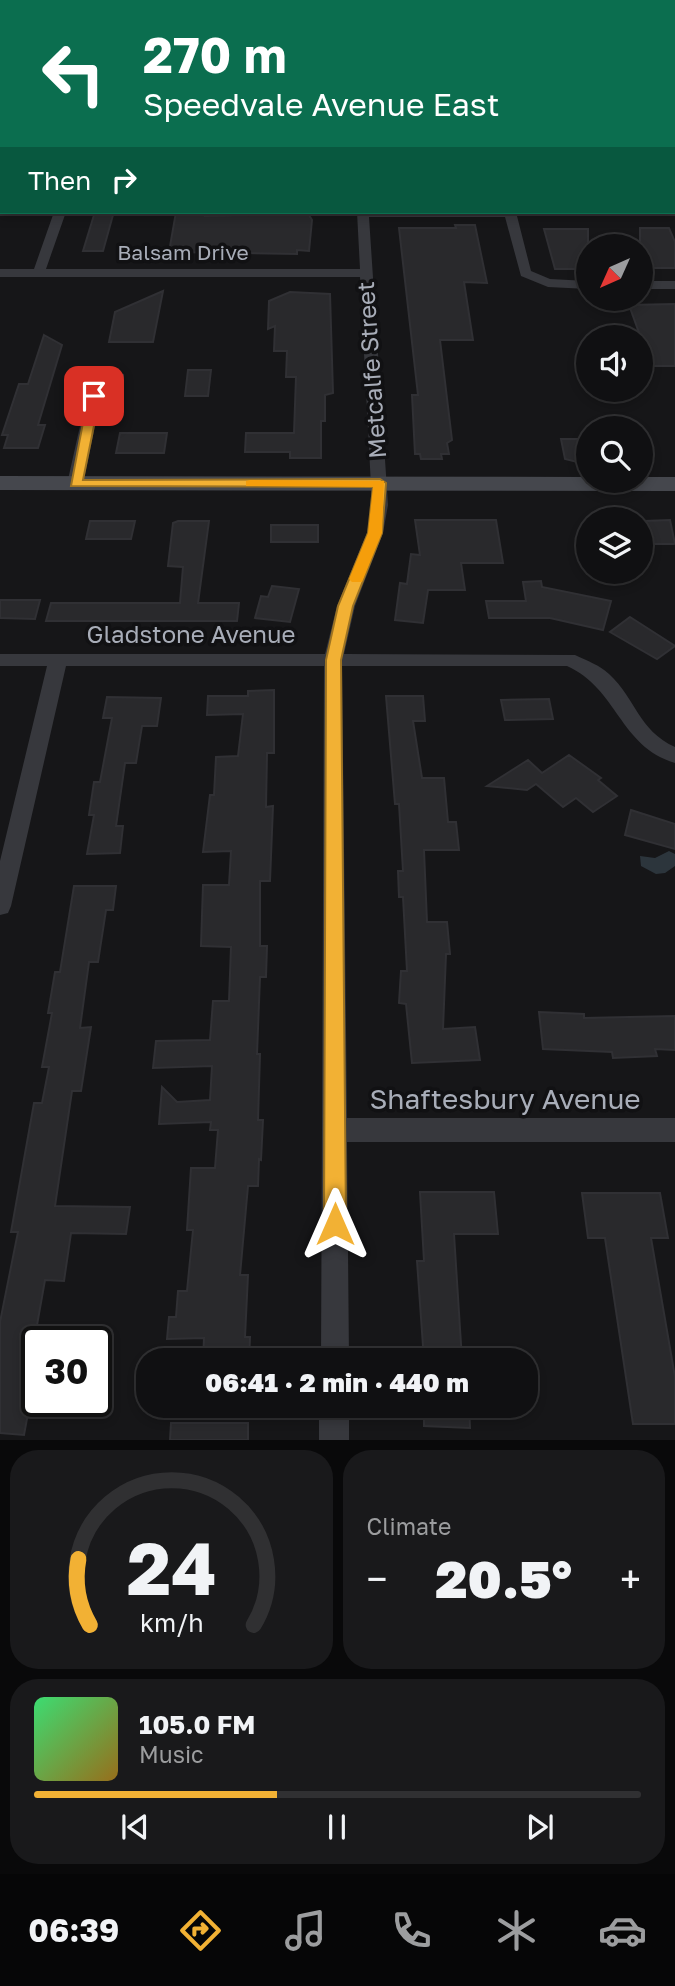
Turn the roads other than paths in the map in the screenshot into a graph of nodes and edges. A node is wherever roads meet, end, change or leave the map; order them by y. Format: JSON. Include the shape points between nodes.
{"nodes":[{"id":1,"x":616,"y":0,"type":"edge"},
{"id":2,"x":675,"y":0,"type":"edge"},
{"id":3,"x":59,"y":214,"type":"edge"},
{"id":4,"x":363,"y":214,"type":"edge"},
{"id":5,"x":510,"y":214,"type":"edge"},
{"id":6,"x":38,"y":272,"type":"junction"},
{"id":7,"x":0,"y":273,"type":"edge"},
{"id":8,"x":366,"y":273,"type":"junction"},
{"id":9,"x":576,"y":285,"type":"edge"},
{"id":10,"x":653,"y":285,"type":"edge"},
{"id":11,"x":675,"y":285,"type":"edge"},
{"id":12,"x":119,"y":377,"type":"dead end"},
{"id":13,"x":0,"y":483,"type":"edge"},
{"id":14,"x":380,"y":483,"type":"junction"},
{"id":15,"x":75,"y":484,"type":"junction"},
{"id":16,"x":675,"y":484,"type":"edge"},
{"id":17,"x":0,"y":660,"type":"edge"},
{"id":18,"x":58,"y":660,"type":"junction"},
{"id":19,"x":333,"y":660,"type":"junction"},
{"id":20,"x":675,"y":756,"type":"edge"},
{"id":21,"x":4,"y":869,"type":"edge"},
{"id":22,"x":0,"y":906,"type":"edge"},
{"id":23,"x":335,"y":1130,"type":"junction"},
{"id":24,"x":675,"y":1130,"type":"edge"},
{"id":25,"x":335,"y":1348,"type":"edge"},
{"id":26,"x":334,"y":1418,"type":"edge"},
{"id":27,"x":334,"y":1440,"type":"edge"}],
"edges":[{"from":1,"to":2,"type":"street"},
{"from":3,"to":6,"type":"street"},
{"from":4,"to":8,"type":"street","name":"Metcalfe Street"},
{"from":5,"to":9,"type":"street","via":[[525,273],[548,284]]},
{"from":6,"to":7,"type":"street","name":"Balsam Drive"},
{"from":6,"to":8,"type":"street","name":"Balsam Drive"},
{"from":8,"to":14,"type":"street","name":"Metcalfe Street"},
{"from":10,"to":11,"type":"street"},
{"from":12,"to":15,"type":"street","via":[[94,396]]},
{"from":13,"to":15,"type":"main road"},
{"from":14,"to":15,"type":"main road"},
{"from":14,"to":16,"type":"main road"},
{"from":14,"to":19,"type":"street","name":"Metcalfe Street","via":[[375,533],[346,606]]},
{"from":17,"to":18,"type":"street","name":"Gladstone Avenue"},
{"from":18,"to":19,"type":"street","name":"Gladstone Avenue"},
{"from":18,"to":21,"type":"street"},
{"from":19,"to":20,"type":"street","name":"Gladstone Avenue","via":[[569,660],[594,669],[605,679],[636,733]]},
{"from":19,"to":23,"type":"street","name":"Metcalfe Street"},
{"from":21,"to":22,"type":"street"},
{"from":23,"to":24,"type":"street","name":"Shaftesbury Avenue"},
{"from":23,"to":25,"type":"street","name":"Metcalfe Street"},
{"from":26,"to":27,"type":"street"}]}
